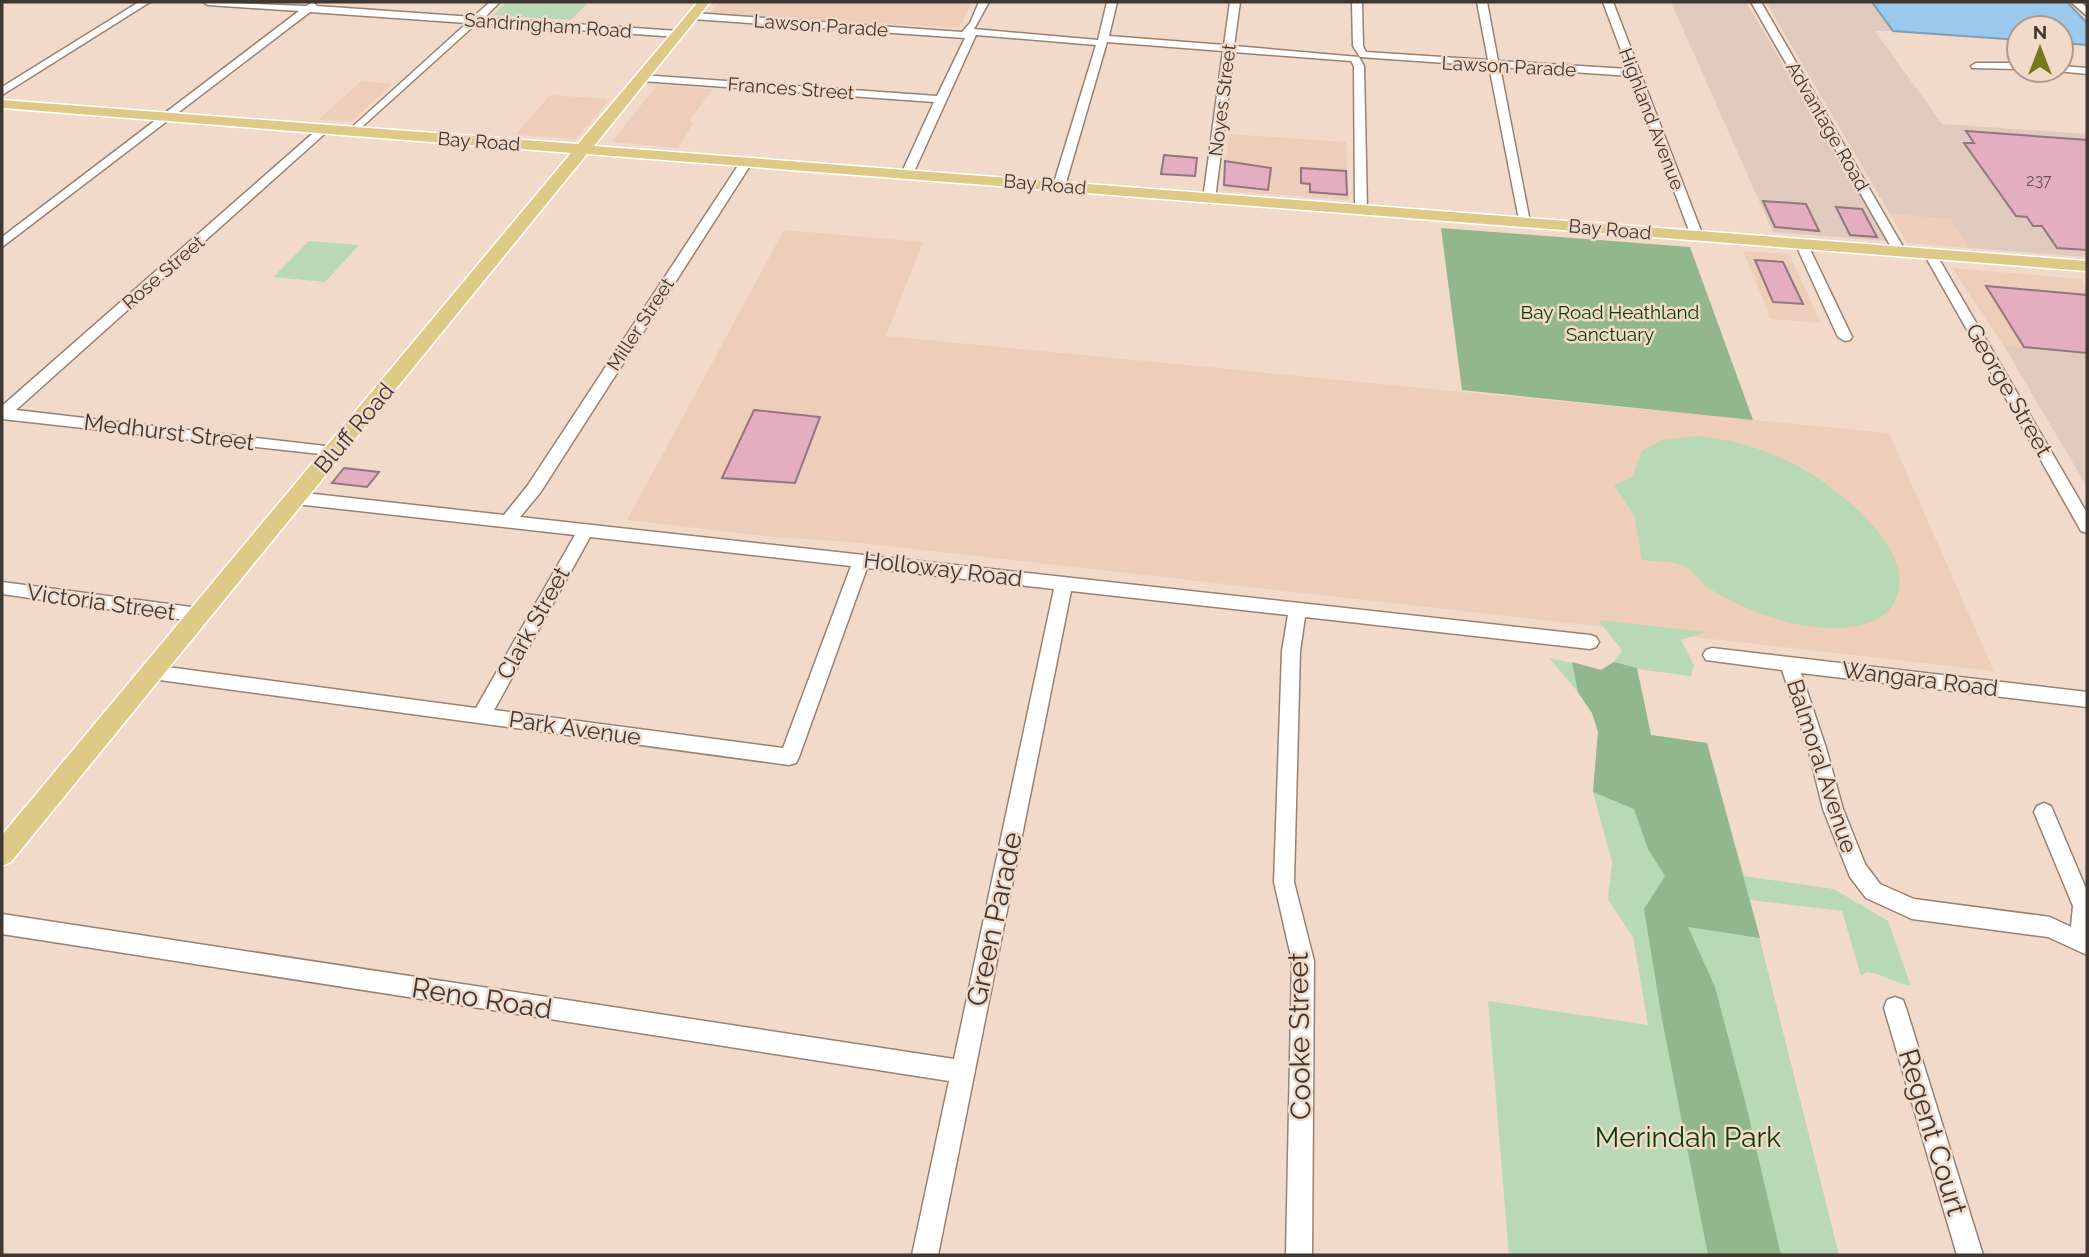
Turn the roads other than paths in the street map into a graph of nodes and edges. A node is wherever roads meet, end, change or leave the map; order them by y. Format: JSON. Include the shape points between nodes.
{"nodes":[{"id":1,"x":145,"y":2,"type":"edge"},
{"id":2,"x":208,"y":2,"type":"edge"},
{"id":3,"x":495,"y":2,"type":"edge"},
{"id":4,"x":705,"y":2,"type":"edge"},
{"id":5,"x":984,"y":2,"type":"edge"},
{"id":6,"x":1112,"y":2,"type":"edge"},
{"id":7,"x":1235,"y":2,"type":"edge"},
{"id":8,"x":1357,"y":2,"type":"edge"},
{"id":9,"x":1482,"y":2,"type":"edge"},
{"id":10,"x":1608,"y":2,"type":"edge"},
{"id":11,"x":1756,"y":2,"type":"edge"},
{"id":12,"x":2076,"y":2,"type":"edge"},
{"id":13,"x":312,"y":5,"type":"edge"},
{"id":14,"x":133,"y":6,"type":"edge"},
{"id":15,"x":2087,"y":13,"type":"edge"},
{"id":16,"x":692,"y":16,"type":"junction"},
{"id":17,"x":475,"y":20,"type":"junction"},
{"id":18,"x":969,"y":33,"type":"junction"},
{"id":19,"x":678,"y":34,"type":"junction"},
{"id":20,"x":1101,"y":40,"type":"junction"},
{"id":21,"x":1229,"y":49,"type":"junction"},
{"id":22,"x":1358,"y":57,"type":"junction"},
{"id":23,"x":1494,"y":65,"type":"junction"},
{"id":24,"x":1976,"y":66,"type":"dead end"},
{"id":25,"x":2005,"y":66,"type":"edge"},
{"id":26,"x":1634,"y":73,"type":"junction"},
{"id":27,"x":642,"y":78,"type":"junction"},
{"id":28,"x":940,"y":99,"type":"junction"},
{"id":29,"x":3,"y":102,"type":"edge"},
{"id":30,"x":169,"y":117,"type":"junction"},
{"id":31,"x":324,"y":129,"type":"junction"},
{"id":32,"x":354,"y":131,"type":"junction"},
{"id":33,"x":585,"y":149,"type":"junction"},
{"id":34,"x":743,"y":167,"type":"junction"},
{"id":35,"x":907,"y":174,"type":"junction"},
{"id":36,"x":1059,"y":186,"type":"junction"},
{"id":37,"x":1209,"y":199,"type":"junction"},
{"id":38,"x":1361,"y":210,"type":"junction"},
{"id":39,"x":1524,"y":222,"type":"junction"},
{"id":40,"x":1697,"y":236,"type":"junction"},
{"id":41,"x":2,"y":243,"type":"edge"},
{"id":42,"x":1801,"y":243,"type":"junction"},
{"id":43,"x":1900,"y":251,"type":"junction"},
{"id":44,"x":1930,"y":254,"type":"junction"},
{"id":45,"x":2087,"y":266,"type":"edge"},
{"id":46,"x":1845,"y":337,"type":"dead end"},
{"id":47,"x":2,"y":414,"type":"edge"},
{"id":48,"x":334,"y":452,"type":"junction"},
{"id":49,"x":296,"y":498,"type":"junction"},
{"id":50,"x":514,"y":521,"type":"junction"},
{"id":51,"x":2087,"y":527,"type":"edge"},
{"id":52,"x":586,"y":529,"type":"junction"},
{"id":53,"x":862,"y":559,"type":"junction"},
{"id":54,"x":1064,"y":583,"type":"junction"},
{"id":55,"x":2,"y":588,"type":"edge"},
{"id":56,"x":1292,"y":608,"type":"junction"},
{"id":57,"x":199,"y":615,"type":"junction"},
{"id":58,"x":1590,"y":642,"type":"dead end"},
{"id":59,"x":1712,"y":655,"type":"dead end"},
{"id":60,"x":1789,"y":664,"type":"junction"},
{"id":61,"x":152,"y":672,"type":"junction"},
{"id":62,"x":2087,"y":699,"type":"edge"},
{"id":63,"x":481,"y":716,"type":"junction"},
{"id":64,"x":2044,"y":813,"type":"dead end"},
{"id":65,"x":2,"y":854,"type":"edge"},
{"id":66,"x":2,"y":924,"type":"edge"},
{"id":67,"x":2084,"y":943,"type":"edge"},
{"id":68,"x":1895,"y":1008,"type":"dead end"},
{"id":69,"x":962,"y":1072,"type":"junction"},
{"id":70,"x":925,"y":1255,"type":"edge"},
{"id":71,"x":1299,"y":1255,"type":"edge"},
{"id":72,"x":1970,"y":1255,"type":"edge"}],
"edges":[{"from":1,"to":14,"type":"street"},
{"from":2,"to":13,"type":"street","name":"Sandringham Road"},
{"from":3,"to":17,"type":"street"},
{"from":4,"to":16,"type":"main road","name":"Bluff Road"},
{"from":5,"to":18,"type":"street"},
{"from":6,"to":20,"type":"street"},
{"from":7,"to":21,"type":"street","name":"Noyes Street"},
{"from":8,"to":22,"type":"street"},
{"from":9,"to":23,"type":"street"},
{"from":10,"to":26,"type":"street","name":"Highland Avenue"},
{"from":11,"to":43,"type":"street","name":"Advantage Road"},
{"from":12,"to":15,"type":"street"},
{"from":13,"to":17,"type":"street","name":"Sandringham Road"},
{"from":13,"to":30,"type":"street"},
{"from":14,"to":29,"type":"street"},
{"from":16,"to":18,"type":"street","name":"Lawson Parade"},
{"from":16,"to":19,"type":"main road","name":"Bluff Road"},
{"from":17,"to":19,"type":"street","name":"Sandringham Road"},
{"from":17,"to":32,"type":"street"},
{"from":18,"to":20,"type":"street","name":"Lawson Parade"},
{"from":18,"to":28,"type":"street"},
{"from":19,"to":27,"type":"main road","name":"Bluff Road"},
{"from":20,"to":21,"type":"street","name":"Lawson Parade"},
{"from":20,"to":36,"type":"street"},
{"from":21,"to":22,"type":"street","name":"Lawson Parade"},
{"from":21,"to":37,"type":"street","name":"Noyes Street"},
{"from":22,"to":23,"type":"street","name":"Lawson Parade"},
{"from":22,"to":38,"type":"street"},
{"from":23,"to":26,"type":"street","name":"Lawson Parade"},
{"from":23,"to":39,"type":"street"},
{"from":24,"to":25,"type":"street"},
{"from":26,"to":40,"type":"street","name":"Highland Avenue"},
{"from":27,"to":28,"type":"street","name":"Frances Street"},
{"from":27,"to":33,"type":"main road","name":"Bluff Road"},
{"from":28,"to":35,"type":"street"},
{"from":29,"to":30,"type":"main road","name":"Bay Road"},
{"from":30,"to":31,"type":"main road","name":"Bay Road"},
{"from":30,"to":41,"type":"street"},
{"from":31,"to":32,"type":"main road","name":"Bay Road"},
{"from":31,"to":47,"type":"street","name":"Rose Street"},
{"from":32,"to":33,"type":"main road","name":"Bay Road"},
{"from":33,"to":34,"type":"main road","name":"Bay Road"},
{"from":33,"to":48,"type":"main road","name":"Bluff Road"},
{"from":34,"to":35,"type":"main road","name":"Bay Road"},
{"from":34,"to":50,"type":"street","name":"Miller Street"},
{"from":35,"to":36,"type":"main road","name":"Bay Road"},
{"from":36,"to":37,"type":"main road","name":"Bay Road"},
{"from":37,"to":38,"type":"main road","name":"Bay Road"},
{"from":38,"to":39,"type":"main road","name":"Bay Road"},
{"from":39,"to":40,"type":"main road","name":"Bay Road"},
{"from":40,"to":42,"type":"main road","name":"Bay Road"},
{"from":42,"to":43,"type":"main road","name":"Bay Road"},
{"from":42,"to":46,"type":"street"},
{"from":43,"to":44,"type":"main road","name":"Bay Road"},
{"from":44,"to":45,"type":"main road","name":"Bay Road"},
{"from":44,"to":51,"type":"street","name":"George Street"},
{"from":47,"to":48,"type":"street","name":"Medhurst Street"},
{"from":48,"to":49,"type":"main road","name":"Bluff Road"},
{"from":49,"to":50,"type":"street","name":"Holloway Road"},
{"from":49,"to":57,"type":"main road","name":"Bluff Road"},
{"from":50,"to":52,"type":"street","name":"Holloway Road"},
{"from":52,"to":53,"type":"street","name":"Holloway Road"},
{"from":52,"to":63,"type":"street","name":"Clark Street"},
{"from":53,"to":54,"type":"street","name":"Holloway Road"},
{"from":53,"to":63,"type":"street","name":"Park Avenue","via":[[789,757]]},
{"from":54,"to":56,"type":"street","name":"Holloway Road"},
{"from":54,"to":69,"type":"street","name":"Green Parade"},
{"from":55,"to":57,"type":"street","name":"Victoria Street"},
{"from":56,"to":58,"type":"street","name":"Holloway Road"},
{"from":56,"to":71,"type":"street","name":"Cooke Street","via":[[1283,882],[1303,961]]},
{"from":57,"to":61,"type":"main road","name":"Bluff Road"},
{"from":59,"to":60,"type":"street","name":"Wangara Road"},
{"from":60,"to":62,"type":"street","name":"Wangara Road"},
{"from":60,"to":67,"type":"street","name":"Balmoral Avenue","via":[[1833,808],[1857,870],[1873,891],[1912,909],[2050,928]]},
{"from":61,"to":63,"type":"street","name":"Park Avenue"},
{"from":61,"to":65,"type":"main road","name":"Bluff Road"},
{"from":64,"to":67,"type":"street","via":[[2083,906]]},
{"from":66,"to":69,"type":"street","name":"Reno Road"},
{"from":68,"to":72,"type":"street","name":"Regent Court"},
{"from":69,"to":70,"type":"street","name":"Green Parade"}]}
